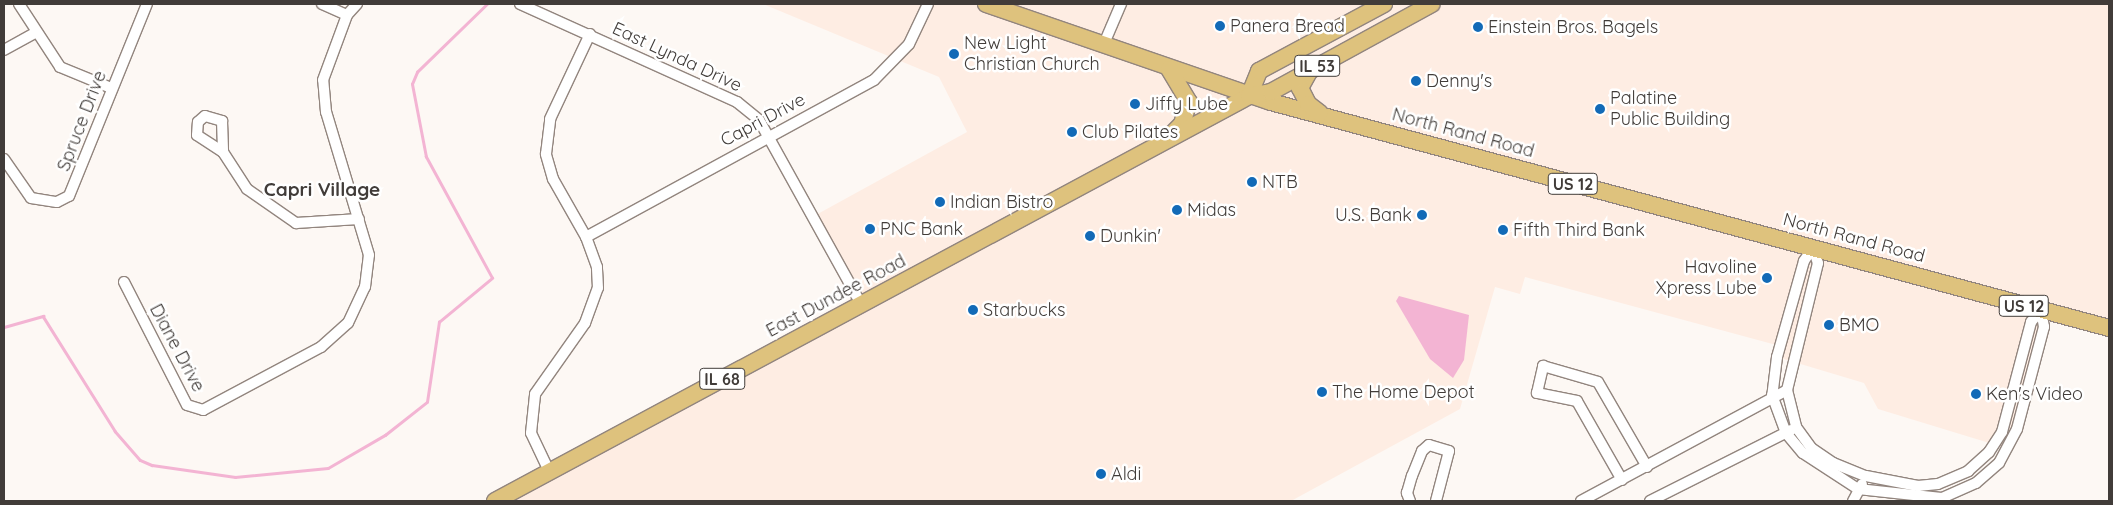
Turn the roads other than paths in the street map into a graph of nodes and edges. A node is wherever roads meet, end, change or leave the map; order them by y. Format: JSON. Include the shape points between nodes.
{"nodes":[{"id":1,"x":19,"y":4,"type":"edge"},
{"id":2,"x":147,"y":4,"type":"edge"},
{"id":3,"x":322,"y":4,"type":"edge"},
{"id":4,"x":357,"y":4,"type":"edge"},
{"id":5,"x":520,"y":4,"type":"edge"},
{"id":6,"x":928,"y":4,"type":"edge"},
{"id":7,"x":986,"y":4,"type":"edge"},
{"id":8,"x":1121,"y":4,"type":"edge"},
{"id":9,"x":1384,"y":4,"type":"edge"},
{"id":10,"x":1432,"y":4,"type":"edge"},
{"id":11,"x":346,"y":15,"type":"junction"},
{"id":12,"x":35,"y":33,"type":"junction"},
{"id":13,"x":590,"y":34,"type":"junction"},
{"id":14,"x":1103,"y":46,"type":"junction"},
{"id":15,"x":4,"y":50,"type":"edge"},
{"id":16,"x":1169,"y":69,"type":"junction"},
{"id":17,"x":1310,"y":70,"type":"junction"},
{"id":18,"x":111,"y":88,"type":"junction"},
{"id":19,"x":1249,"y":96,"type":"junction"},
{"id":20,"x":1324,"y":116,"type":"junction"},
{"id":21,"x":768,"y":136,"type":"junction"},
{"id":22,"x":1166,"y":141,"type":"junction"},
{"id":23,"x":223,"y":152,"type":"dead end"},
{"id":24,"x":4,"y":159,"type":"edge"},
{"id":25,"x":359,"y":219,"type":"junction"},
{"id":26,"x":586,"y":236,"type":"junction"},
{"id":27,"x":1814,"y":248,"type":"junction"},
{"id":28,"x":124,"y":282,"type":"dead end"},
{"id":29,"x":862,"y":306,"type":"junction"},
{"id":30,"x":2041,"y":310,"type":"junction"},
{"id":31,"x":2109,"y":328,"type":"edge"},
{"id":32,"x":1787,"y":390,"type":"junction"},
{"id":33,"x":1772,"y":395,"type":"junction"},
{"id":34,"x":1796,"y":427,"type":"junction"},
{"id":35,"x":2002,"y":432,"type":"junction"},
{"id":36,"x":1786,"y":433,"type":"junction"},
{"id":37,"x":2014,"y":437,"type":"junction"},
{"id":38,"x":1647,"y":467,"type":"junction"},
{"id":39,"x":549,"y":471,"type":"junction"},
{"id":40,"x":1866,"y":476,"type":"junction"},
{"id":41,"x":1622,"y":480,"type":"junction"},
{"id":42,"x":1858,"y":489,"type":"junction"},
{"id":43,"x":495,"y":501,"type":"edge"},
{"id":44,"x":1410,"y":501,"type":"edge"},
{"id":45,"x":1436,"y":501,"type":"edge"},
{"id":46,"x":1581,"y":501,"type":"edge"},
{"id":47,"x":1650,"y":501,"type":"edge"},
{"id":48,"x":1853,"y":501,"type":"edge"}],
"edges":[{"from":1,"to":12,"type":"street"},
{"from":2,"to":18,"type":"street","name":"Spruce Drive"},
{"from":3,"to":11,"type":"street"},
{"from":4,"to":11,"type":"street"},
{"from":5,"to":13,"type":"street","name":"East Lynda Drive"},
{"from":6,"to":21,"type":"street","name":"Capri Drive","via":[[893,65]]},
{"from":7,"to":14,"type":"main road","name":"North Rand Road","number":"US 12"},
{"from":8,"to":14,"type":"street"},
{"from":9,"to":19,"type":"main road","number":"IL 53","via":[[1259,71]]},
{"from":10,"to":17,"type":"main road","name":"East Dundee Road","number":"IL 53"},
{"from":11,"to":25,"type":"street","name":"Diane Drive","via":[[323,80],[326,112]]},
{"from":12,"to":15,"type":"street"},
{"from":12,"to":18,"type":"street","via":[[60,67]]},
{"from":13,"to":21,"type":"street","name":"East Lynda Drive","via":[[737,102],[759,120]]},
{"from":13,"to":26,"type":"street","via":[[550,119],[546,154],[552,180]]},
{"from":14,"to":16,"type":"main road","name":"North Rand Road","number":"US 12"},
{"from":16,"to":19,"type":"main road","name":"North Rand Road","number":"US 12"},
{"from":16,"to":22,"type":"main road","via":[[1189,102],[1182,124]]},
{"from":17,"to":19,"type":"main road","name":"East Dundee Road","number":"IL 53","via":[[1271,92]]},
{"from":17,"to":20,"type":"main road","via":[[1301,82],[1302,96]]},
{"from":18,"to":24,"type":"street","name":"Spruce Drive","via":[[69,196],[57,202],[31,198]]},
{"from":19,"to":20,"type":"main road","name":"North Rand Road","number":"US 12"},
{"from":19,"to":22,"type":"main road","name":"East Dundee Road","number":"IL 68"},
{"from":20,"to":27,"type":"main road","name":"North Rand Road","number":"US 12"},
{"from":21,"to":26,"type":"street","name":"Capri Drive"},
{"from":21,"to":29,"type":"street","name":"East Lynda Drive"},
{"from":22,"to":29,"type":"main road","name":"East Dundee Road","number":"IL 68"},
{"from":23,"to":25,"type":"street","via":[[247,190],[296,223]]},
{"from":25,"to":28,"type":"street","name":"Diane Drive","via":[[369,255],[365,286],[348,323],[321,347],[203,410],[188,406]]},
{"from":26,"to":39,"type":"street","via":[[597,267],[593,309],[549,370],[535,394],[531,414],[532,433]]},
{"from":27,"to":30,"type":"main road","name":"North Rand Road","number":"US 12"},
{"from":27,"to":32,"type":"street","via":[[1818,263]]},
{"from":27,"to":33,"type":"street","via":[[1804,261],[1776,357]]},
{"from":29,"to":39,"type":"main road","name":"East Dundee Road","number":"IL 68"},
{"from":30,"to":31,"type":"main road","name":"North Rand Road","number":"US 12"},
{"from":30,"to":35,"type":"street","via":[[2032,322]]},
{"from":30,"to":37,"type":"street","via":[[2044,327]]},
{"from":32,"to":33,"type":"street"},
{"from":32,"to":34,"type":"street"},
{"from":33,"to":36,"type":"street"},
{"from":33,"to":38,"type":"street"},
{"from":34,"to":36,"type":"street"},
{"from":34,"to":40,"type":"street","via":[[1811,448],[1833,463]]},
{"from":35,"to":37,"type":"street"},
{"from":35,"to":40,"type":"street","via":[[1968,471],[1938,484],[1918,486]]},
{"from":36,"to":42,"type":"street","via":[[1826,471]]},
{"from":36,"to":47,"type":"street"},
{"from":37,"to":42,"type":"street","via":[[1999,463],[1976,483],[1942,498]]},
{"from":38,"to":41,"type":"street"},
{"from":38,"to":41,"type":"street","via":[[1598,382],[1544,366],[1538,393],[1577,401]]},
{"from":39,"to":43,"type":"main road","name":"East Dundee Road","number":"IL 68"},
{"from":40,"to":42,"type":"street"},
{"from":41,"to":46,"type":"street"},
{"from":42,"to":48,"type":"street"},
{"from":44,"to":45,"type":"street","via":[[1407,493],[1422,451],[1429,445],[1449,451]]}]}
